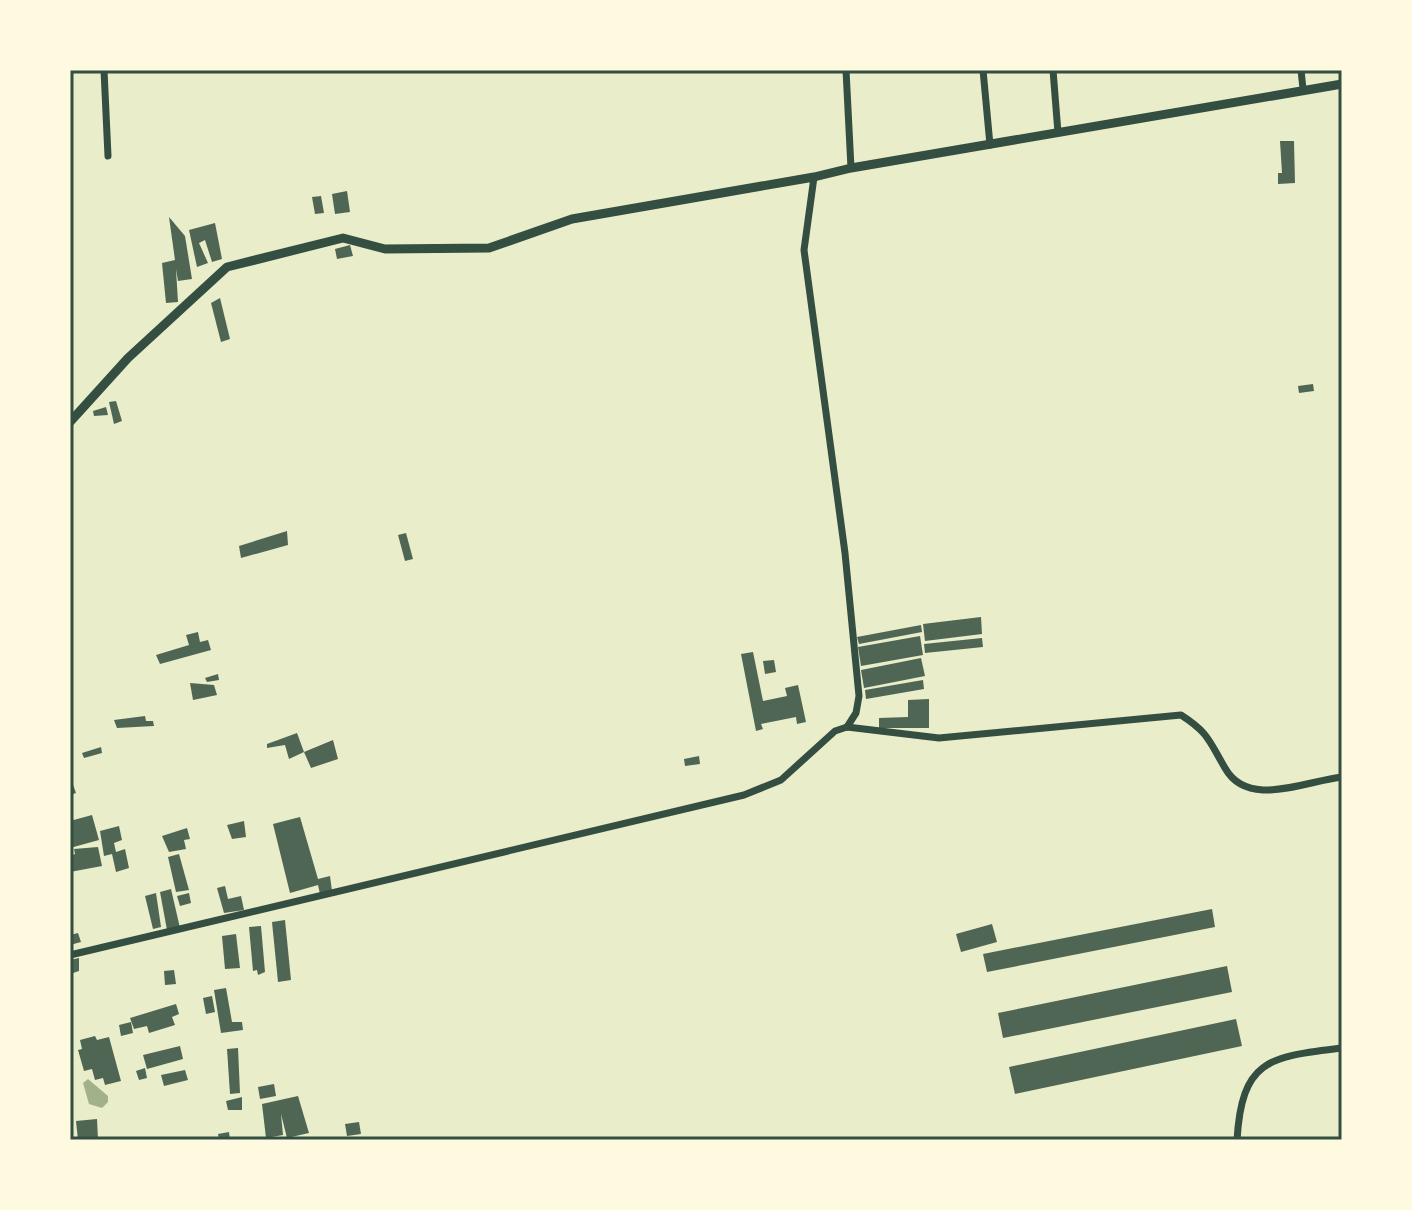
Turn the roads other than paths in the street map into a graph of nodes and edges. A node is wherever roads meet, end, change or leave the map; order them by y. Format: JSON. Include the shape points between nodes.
{"nodes":[{"id":1,"x":104,"y":70,"type":"edge"},
{"id":2,"x":846,"y":70,"type":"edge"},
{"id":3,"x":983,"y":70,"type":"edge"},
{"id":4,"x":1053,"y":70,"type":"edge"},
{"id":5,"x":1301,"y":70,"type":"edge"},
{"id":6,"x":1342,"y":84,"type":"edge"},
{"id":7,"x":1303,"y":89,"type":"junction"},
{"id":8,"x":1058,"y":133,"type":"junction"},
{"id":9,"x":990,"y":145,"type":"junction"},
{"id":10,"x":108,"y":156,"type":"dead end"},
{"id":11,"x":851,"y":168,"type":"junction"},
{"id":12,"x":814,"y":177,"type":"junction"},
{"id":13,"x":70,"y":422,"type":"edge"},
{"id":14,"x":847,"y":727,"type":"junction"},
{"id":15,"x":1342,"y":777,"type":"edge"},
{"id":16,"x":70,"y":955,"type":"edge"},
{"id":17,"x":1342,"y":1048,"type":"edge"},
{"id":18,"x":1237,"y":1140,"type":"edge"}],
"edges":[{"from":1,"to":10,"type":"street"},
{"from":2,"to":11,"type":"street"},
{"from":3,"to":9,"type":"street"},
{"from":4,"to":8,"type":"street"},
{"from":5,"to":7,"type":"street"},
{"from":6,"to":7,"type":"street"},
{"from":7,"to":8,"type":"street"},
{"from":8,"to":9,"type":"street"},
{"from":9,"to":11,"type":"street"},
{"from":11,"to":12,"type":"street"},
{"from":12,"to":13,"type":"street","via":[[572,219],[489,248],[387,249],[343,238],[227,267],[128,358]]},
{"from":12,"to":14,"type":"street","via":[[804,250],[859,696]]},
{"from":14,"to":15,"type":"street","via":[[939,738],[1181,715],[1198,725],[1216,746],[1225,768],[1245,787],[1273,791]]},
{"from":14,"to":16,"type":"street","via":[[835,731],[781,780],[744,795]]},
{"from":17,"to":18,"type":"street","via":[[1290,1054],[1259,1071],[1246,1086]]}]}
